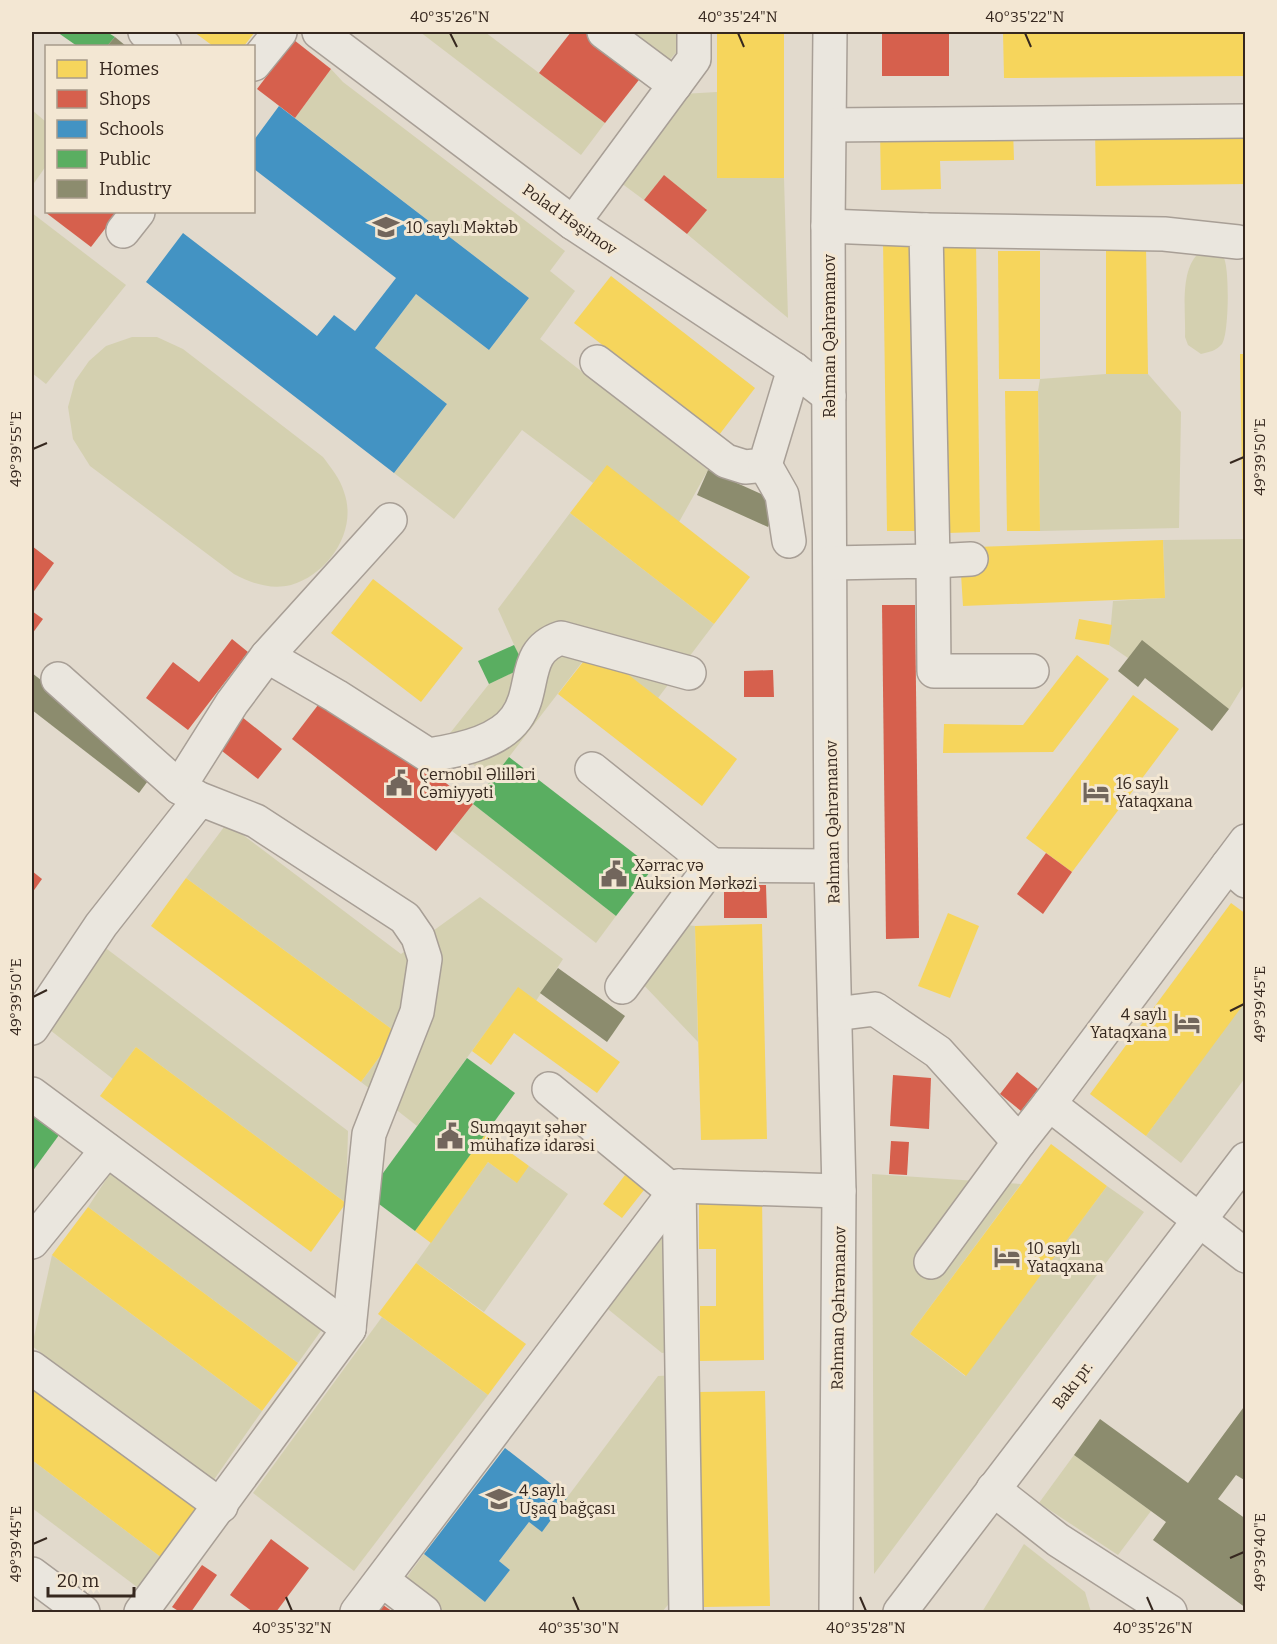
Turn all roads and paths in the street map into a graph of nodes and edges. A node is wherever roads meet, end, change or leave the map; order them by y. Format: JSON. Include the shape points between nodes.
{"nodes":[{"id":1,"x":145,"y":32,"type":"edge"},
{"id":2,"x":280,"y":32,"type":"edge"},
{"id":3,"x":319,"y":32,"type":"edge"},
{"id":4,"x":604,"y":32,"type":"edge"},
{"id":5,"x":694,"y":32,"type":"edge"},
{"id":6,"x":830,"y":32,"type":"edge"},
{"id":7,"x":163,"y":45,"type":"edge"},
{"id":8,"x":255,"y":63,"type":"edge"},
{"id":9,"x":675,"y":85,"type":"junction"},
{"id":10,"x":1245,"y":121,"type":"edge"},
{"id":11,"x":830,"y":125,"type":"junction"},
{"id":12,"x":573,"y":223,"type":"junction"},
{"id":13,"x":828,"y":226,"type":"junction"},
{"id":14,"x":926,"y":230,"type":"junction"},
{"id":15,"x":1238,"y":243,"type":"dead end"},
{"id":16,"x":597,"y":362,"type":"dead end"},
{"id":17,"x":795,"y":369,"type":"junction"},
{"id":18,"x":829,"y":396,"type":"junction"},
{"id":19,"x":765,"y":465,"type":"junction"},
{"id":20,"x":390,"y":520,"type":"dead end"},
{"id":21,"x":789,"y":541,"type":"dead end"},
{"id":22,"x":971,"y":559,"type":"dead end"},
{"id":23,"x":933,"y":561,"type":"junction"},
{"id":24,"x":830,"y":563,"type":"junction"},
{"id":25,"x":267,"y":656,"type":"junction"},
{"id":26,"x":1032,"y":671,"type":"dead end"},
{"id":27,"x":688,"y":673,"type":"dead end"},
{"id":28,"x":58,"y":679,"type":"dead end"},
{"id":29,"x":592,"y":769,"type":"dead end"},
{"id":30,"x":189,"y":793,"type":"junction"},
{"id":31,"x":1240,"y":862,"type":"edge"},
{"id":32,"x":712,"y":865,"type":"junction"},
{"id":33,"x":831,"y":866,"type":"junction"},
{"id":34,"x":622,"y":987,"type":"dead end"},
{"id":35,"x":835,"y":1014,"type":"junction"},
{"id":36,"x":32,"y":1028,"type":"edge"},
{"id":37,"x":549,"y":1089,"type":"dead end"},
{"id":38,"x":32,"y":1094,"type":"edge"},
{"id":39,"x":1048,"y":1104,"type":"junction"},
{"id":40,"x":1019,"y":1142,"type":"junction"},
{"id":41,"x":108,"y":1150,"type":"junction"},
{"id":42,"x":1245,"y":1159,"type":"edge"},
{"id":43,"x":677,"y":1189,"type":"junction"},
{"id":44,"x":839,"y":1191,"type":"junction"},
{"id":45,"x":1199,"y":1219,"type":"junction"},
{"id":46,"x":32,"y":1242,"type":"edge"},
{"id":47,"x":1245,"y":1256,"type":"edge"},
{"id":48,"x":931,"y":1262,"type":"dead end"},
{"id":49,"x":349,"y":1329,"type":"junction"},
{"id":50,"x":32,"y":1368,"type":"edge"},
{"id":51,"x":993,"y":1489,"type":"junction"},
{"id":52,"x":221,"y":1506,"type":"junction"},
{"id":53,"x":32,"y":1574,"type":"edge"},
{"id":54,"x":382,"y":1580,"type":"junction"},
{"id":55,"x":83,"y":1612,"type":"edge"},
{"id":56,"x":141,"y":1612,"type":"edge"},
{"id":57,"x":357,"y":1612,"type":"edge"},
{"id":58,"x":424,"y":1612,"type":"edge"},
{"id":59,"x":686,"y":1612,"type":"edge"},
{"id":60,"x":836,"y":1612,"type":"edge"},
{"id":61,"x":900,"y":1612,"type":"edge"},
{"id":62,"x":1170,"y":1612,"type":"edge"}],
"edges":[{"from":1,"to":7,"type":"street"},
{"from":2,"to":8,"type":"street"},
{"from":3,"to":12,"type":"street","name":"Polad Həşimov"},
{"from":4,"to":9,"type":"street"},
{"from":5,"to":9,"type":"street","via":[[694,59]]},
{"from":6,"to":11,"type":"street","name":"Rəhman Qəhrəmanov"},
{"from":9,"to":12,"type":"street"},
{"from":10,"to":11,"type":"street"},
{"from":11,"to":13,"type":"street","name":"Rəhman Qəhrəmanov"},
{"from":12,"to":17,"type":"street","name":"Polad Həşimov"},
{"from":13,"to":14,"type":"street"},
{"from":13,"to":18,"type":"street","name":"Rəhman Qəhrəmanov"},
{"from":14,"to":15,"type":"street","via":[[1164,234]]},
{"from":14,"to":23,"type":"street"},
{"from":16,"to":19,"type":"street","via":[[726,461],[745,466]]},
{"from":17,"to":18,"type":"street","name":"Polad Həşimov"},
{"from":17,"to":19,"type":"street"},
{"from":18,"to":24,"type":"street","name":"Rəhman Qəhrəmanov"},
{"from":19,"to":21,"type":"street","via":[[782,495]]},
{"from":20,"to":25,"type":"street"},
{"from":22,"to":23,"type":"street"},
{"from":23,"to":24,"type":"street"},
{"from":23,"to":26,"type":"street","via":[[934,670]]},
{"from":24,"to":33,"type":"street","name":"Rəhman Qəhrəmanov"},
{"from":25,"to":27,"type":"street","via":[[428,755],[465,748],[504,730],[524,703],[538,651],[550,641],[561,638]]},
{"from":25,"to":30,"type":"street","via":[[232,704]]},
{"from":28,"to":30,"type":"street"},
{"from":29,"to":32,"type":"street"},
{"from":30,"to":36,"type":"street"},
{"from":30,"to":49,"type":"street","via":[[256,821],[405,918],[418,937],[425,959],[417,1012],[369,1134]]},
{"from":31,"to":39,"type":"street"},
{"from":32,"to":33,"type":"street"},
{"from":32,"to":34,"type":"street"},
{"from":33,"to":35,"type":"street","name":"Rəhman Qəhrəmanov"},
{"from":35,"to":40,"type":"street","via":[[875,1009],[938,1052]]},
{"from":35,"to":44,"type":"street","name":"Rəhman Qəhrəmanov"},
{"from":37,"to":43,"type":"street"},
{"from":38,"to":41,"type":"street"},
{"from":39,"to":40,"type":"street"},
{"from":39,"to":45,"type":"street"},
{"from":40,"to":48,"type":"street"},
{"from":41,"to":46,"type":"street"},
{"from":41,"to":49,"type":"street"},
{"from":42,"to":45,"type":"street","name":"Bakı pr."},
{"from":43,"to":44,"type":"street"},
{"from":43,"to":54,"type":"street"},
{"from":43,"to":59,"type":"street"},
{"from":44,"to":60,"type":"street","name":"Rəhman Qəhrəmanov"},
{"from":45,"to":47,"type":"street"},
{"from":45,"to":51,"type":"street","name":"Bakı pr."},
{"from":49,"to":52,"type":"street"},
{"from":50,"to":52,"type":"street"},
{"from":51,"to":61,"type":"street","name":"Bakı pr."},
{"from":51,"to":62,"type":"street","via":[[1058,1540]]},
{"from":52,"to":56,"type":"street"},
{"from":53,"to":55,"type":"street"},
{"from":54,"to":57,"type":"street"},
{"from":54,"to":58,"type":"street"}]}
